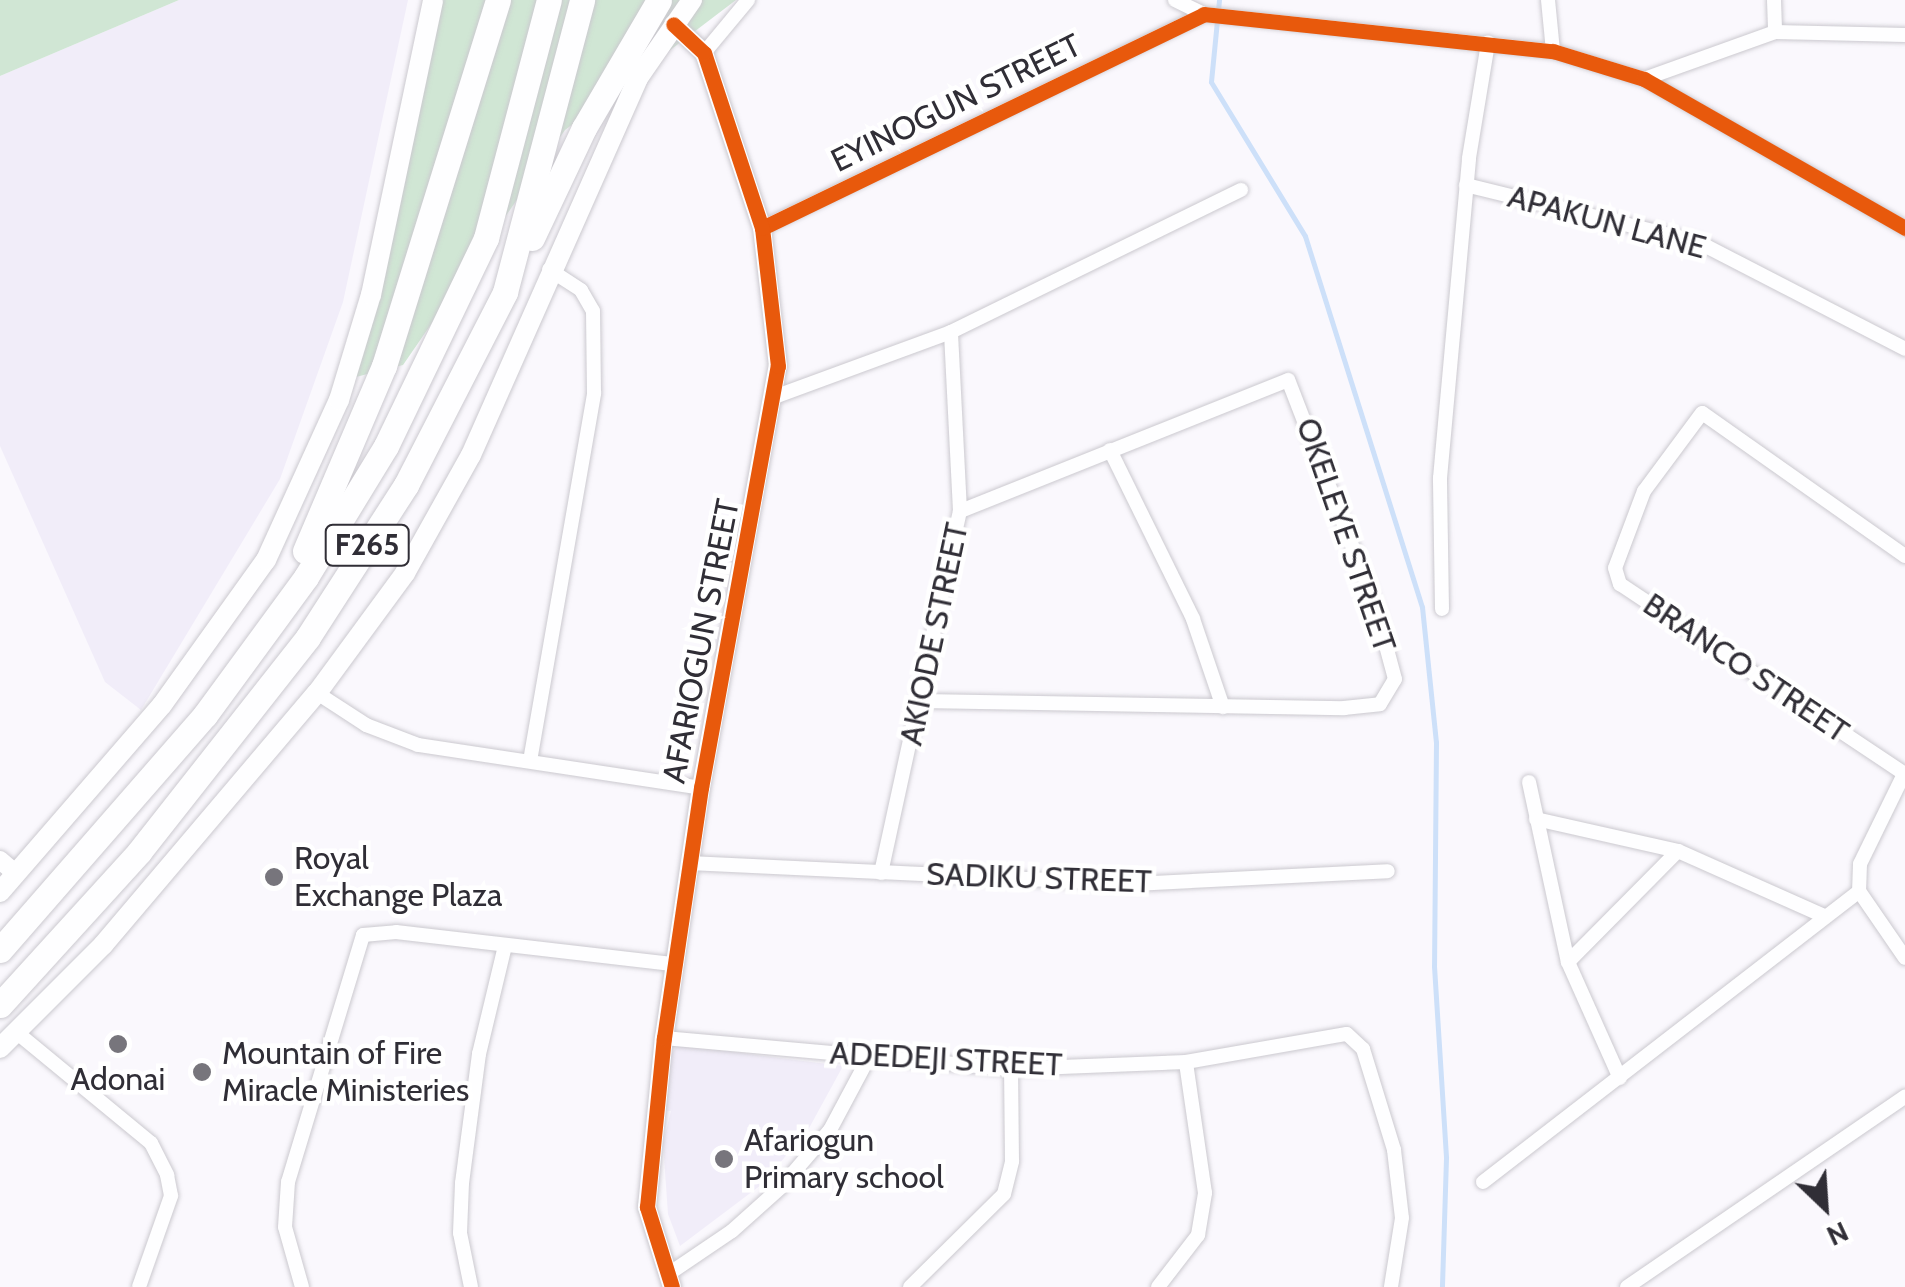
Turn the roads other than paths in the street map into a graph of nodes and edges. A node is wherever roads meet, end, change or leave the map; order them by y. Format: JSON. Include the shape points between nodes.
{"nodes":[{"id":1,"x":433,"y":0,"type":"edge"},
{"id":2,"x":498,"y":0,"type":"edge"},
{"id":3,"x":549,"y":0,"type":"edge"},
{"id":4,"x":582,"y":0,"type":"edge"},
{"id":5,"x":659,"y":0,"type":"edge"},
{"id":6,"x":692,"y":0,"type":"edge"},
{"id":7,"x":748,"y":0,"type":"edge"},
{"id":8,"x":1175,"y":0,"type":"edge"},
{"id":9,"x":1548,"y":0,"type":"edge"},
{"id":10,"x":1774,"y":0,"type":"edge"},
{"id":11,"x":1204,"y":14,"type":"junction"},
{"id":12,"x":673,"y":24,"type":"junction"},
{"id":13,"x":1775,"y":32,"type":"junction"},
{"id":14,"x":1905,"y":35,"type":"edge"},
{"id":15,"x":1488,"y":43,"type":"junction"},
{"id":16,"x":1553,"y":51,"type":"junction"},
{"id":17,"x":704,"y":52,"type":"junction"},
{"id":18,"x":1644,"y":78,"type":"junction"},
{"id":19,"x":1466,"y":185,"type":"junction"},
{"id":20,"x":1241,"y":190,"type":"dead end"},
{"id":21,"x":762,"y":228,"type":"junction"},
{"id":22,"x":1905,"y":228,"type":"edge"},
{"id":23,"x":549,"y":269,"type":"junction"},
{"id":24,"x":505,"y":292,"type":"junction"},
{"id":25,"x":950,"y":332,"type":"junction"},
{"id":26,"x":1905,"y":349,"type":"edge"},
{"id":27,"x":778,"y":396,"type":"junction"},
{"id":28,"x":1110,"y":450,"type":"junction"},
{"id":29,"x":960,"y":511,"type":"junction"},
{"id":30,"x":1905,"y":556,"type":"edge"},
{"id":31,"x":1442,"y":609,"type":"dead end"},
{"id":32,"x":316,"y":694,"type":"junction"},
{"id":33,"x":922,"y":701,"type":"junction"},
{"id":34,"x":1222,"y":707,"type":"junction"},
{"id":35,"x":205,"y":715,"type":"junction"},
{"id":36,"x":530,"y":761,"type":"junction"},
{"id":37,"x":1905,"y":774,"type":"edge"},
{"id":38,"x":1529,"y":782,"type":"dead end"},
{"id":39,"x":701,"y":788,"type":"junction"},
{"id":40,"x":1536,"y":819,"type":"junction"},
{"id":41,"x":1678,"y":851,"type":"junction"},
{"id":42,"x":689,"y":863,"type":"junction"},
{"id":43,"x":7,"y":866,"type":"edge"},
{"id":44,"x":1388,"y":871,"type":"dead end"},
{"id":45,"x":882,"y":873,"type":"junction"},
{"id":46,"x":1860,"y":891,"type":"junction"},
{"id":47,"x":0,"y":892,"type":"edge"},
{"id":48,"x":1822,"y":915,"type":"junction"},
{"id":49,"x":505,"y":946,"type":"junction"},
{"id":50,"x":0,"y":950,"type":"edge"},
{"id":51,"x":1905,"y":958,"type":"edge"},
{"id":52,"x":1568,"y":962,"type":"junction"},
{"id":53,"x":674,"y":964,"type":"junction"},
{"id":54,"x":0,"y":1006,"type":"edge"},
{"id":55,"x":15,"y":1031,"type":"junction"},
{"id":56,"x":664,"y":1038,"type":"junction"},
{"id":57,"x":0,"y":1048,"type":"edge"},
{"id":58,"x":869,"y":1057,"type":"junction"},
{"id":59,"x":1186,"y":1062,"type":"junction"},
{"id":60,"x":1012,"y":1068,"type":"junction"},
{"id":61,"x":1620,"y":1078,"type":"junction"},
{"id":62,"x":1905,"y":1097,"type":"edge"},
{"id":63,"x":1482,"y":1182,"type":"dead end"},
{"id":64,"x":670,"y":1281,"type":"edge"},
{"id":65,"x":139,"y":1287,"type":"edge"},
{"id":66,"x":302,"y":1287,"type":"edge"},
{"id":67,"x":471,"y":1287,"type":"edge"},
{"id":68,"x":910,"y":1287,"type":"edge"},
{"id":69,"x":1158,"y":1287,"type":"edge"},
{"id":70,"x":1390,"y":1287,"type":"edge"},
{"id":71,"x":1627,"y":1287,"type":"edge"}],
"edges":[{"from":1,"to":43,"type":"main road","via":[[366,312],[338,400],[266,560],[162,705]]},
{"from":2,"to":35,"type":"highway","via":[[389,348],[343,472],[296,568]]},
{"from":3,"to":35,"type":"highway","number":"F265","via":[[486,238],[386,446],[306,577]]},
{"from":4,"to":24,"type":"highway","number":"F265"},
{"from":5,"to":24,"type":"highway","via":[[584,128]]},
{"from":6,"to":12,"type":"main road"},
{"from":7,"to":17,"type":"street"},
{"from":8,"to":11,"type":"street"},
{"from":9,"to":16,"type":"street"},
{"from":10,"to":13,"type":"street"},
{"from":11,"to":15,"type":"street","name":"EYINOGUN STREET"},
{"from":11,"to":21,"type":"street","name":"EYINOGUN STREET"},
{"from":12,"to":17,"type":"street","name":"AFARIOGUN STREET"},
{"from":12,"to":23,"type":"main road","via":[[638,78]]},
{"from":13,"to":14,"type":"street"},
{"from":13,"to":18,"type":"street"},
{"from":15,"to":16,"type":"street","name":"EYINOGUN STREET"},
{"from":15,"to":19,"type":"street"},
{"from":16,"to":18,"type":"street","name":"EYINOGUN STREET"},
{"from":17,"to":21,"type":"street","name":"AFARIOGUN STREET"},
{"from":18,"to":22,"type":"street","name":"EYINOGUN STREET"},
{"from":19,"to":26,"type":"street","name":"APAKUN LANE","via":[[1698,242]]},
{"from":19,"to":31,"type":"street","via":[[1440,478]]},
{"from":20,"to":25,"type":"street"},
{"from":21,"to":27,"type":"street","name":"AFARIOGUN STREET"},
{"from":23,"to":32,"type":"main road","via":[[461,472],[405,572]]},
{"from":23,"to":36,"type":"street","via":[[581,290],[593,311],[594,393]]},
{"from":24,"to":54,"type":"highway","number":"F265","via":[[406,484],[308,637],[139,852]]},
{"from":25,"to":27,"type":"street"},
{"from":25,"to":29,"type":"street","name":"AKIODE STREET"},
{"from":27,"to":39,"type":"street","name":"AFARIOGUN STREET"},
{"from":28,"to":29,"type":"street","name":"OKELEYE STREET"},
{"from":28,"to":34,"type":"street","via":[[1193,620]]},
{"from":28,"to":34,"type":"street","name":"OKELEYE STREET","via":[[1280,381],[1294,384],[1395,680],[1380,704]]},
{"from":29,"to":33,"type":"street","name":"AKIODE STREET"},
{"from":30,"to":37,"type":"street","name":"BRANCO STREET","via":[[1712,414],[1692,418],[1644,491],[1615,568],[1620,584]]},
{"from":32,"to":36,"type":"street","via":[[418,745]]},
{"from":32,"to":55,"type":"main road","via":[[102,945]]},
{"from":33,"to":34,"type":"street","name":"OKELEYE STREET"},
{"from":33,"to":45,"type":"street","name":"AKIODE STREET"},
{"from":35,"to":50,"type":"highway","number":"F265"},
{"from":36,"to":39,"type":"street"},
{"from":37,"to":46,"type":"street","via":[[1860,864]]},
{"from":38,"to":40,"type":"street"},
{"from":39,"to":42,"type":"street","name":"AFARIOGUN STREET"},
{"from":40,"to":41,"type":"street"},
{"from":40,"to":52,"type":"street"},
{"from":41,"to":48,"type":"street"},
{"from":41,"to":52,"type":"street"},
{"from":42,"to":45,"type":"street","name":"SADIKU STREET"},
{"from":42,"to":53,"type":"street","name":"AFARIOGUN STREET"},
{"from":43,"to":47,"type":"main road"},
{"from":44,"to":45,"type":"street","name":"SADIKU STREET","via":[[1134,884]]},
{"from":46,"to":48,"type":"street"},
{"from":46,"to":51,"type":"street"},
{"from":48,"to":61,"type":"street"},
{"from":49,"to":53,"type":"street"},
{"from":49,"to":66,"type":"street","via":[[396,932],[372,932],[360,940],[288,1182],[285,1227]]},
{"from":49,"to":67,"type":"street","via":[[479,1054],[462,1183],[460,1233]]},
{"from":52,"to":61,"type":"street"},
{"from":53,"to":56,"type":"street","name":"AFARIOGUN STREET"},
{"from":55,"to":57,"type":"main road"},
{"from":55,"to":65,"type":"street","via":[[151,1143],[167,1175],[171,1196]]},
{"from":56,"to":58,"type":"street","name":"ADEDEJI STREET"},
{"from":56,"to":64,"type":"street","name":"AFARIOGUN STREET","via":[[648,1207]]},
{"from":58,"to":60,"type":"street","name":"ADEDEJI STREET"},
{"from":58,"to":64,"type":"street","via":[[830,1130],[781,1188]]},
{"from":59,"to":60,"type":"street","name":"ADEDEJI STREET"},
{"from":59,"to":69,"type":"street","via":[[1206,1193],[1198,1236]]},
{"from":59,"to":70,"type":"street","name":"ADEDEJI STREET","via":[[1347,1034],[1363,1049],[1394,1150],[1402,1218]]},
{"from":60,"to":68,"type":"street","via":[[1012,1161],[1004,1194]]},
{"from":61,"to":63,"type":"street"},
{"from":62,"to":71,"type":"street"}]}
